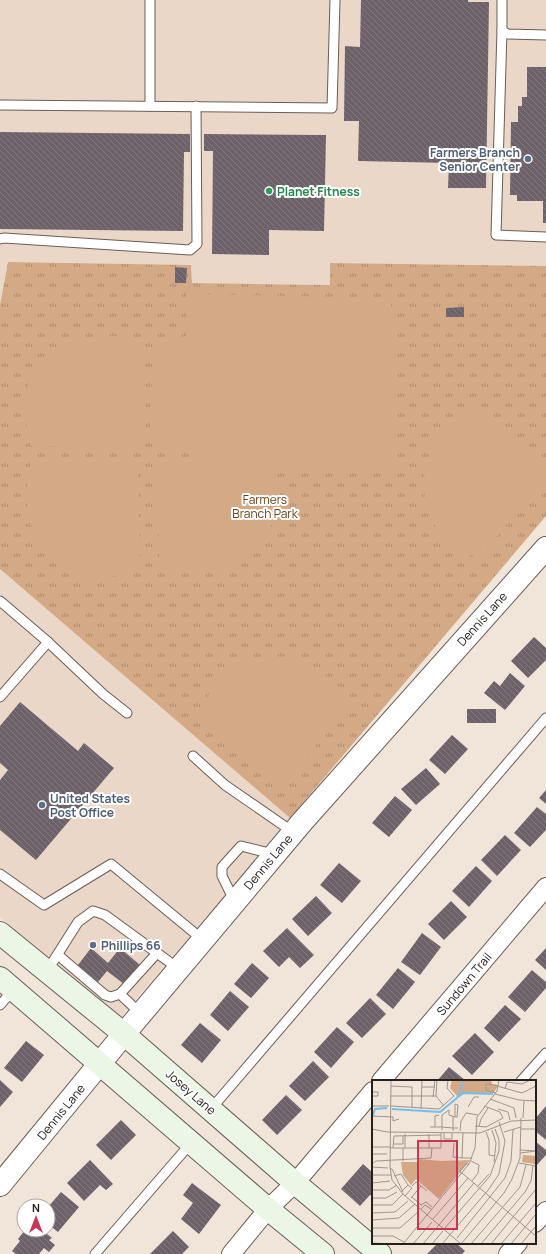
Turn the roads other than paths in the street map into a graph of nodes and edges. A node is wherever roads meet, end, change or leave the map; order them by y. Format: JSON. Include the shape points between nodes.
{"nodes":[{"id":1,"x":150,"y":0,"type":"edge"},
{"id":2,"x":335,"y":0,"type":"edge"},
{"id":3,"x":502,"y":0,"type":"edge"},
{"id":4,"x":502,"y":30,"type":"junction"},
{"id":5,"x":546,"y":35,"type":"edge"},
{"id":6,"x":0,"y":104,"type":"edge"},
{"id":7,"x":150,"y":106,"type":"junction"},
{"id":8,"x":196,"y":106,"type":"junction"},
{"id":9,"x":546,"y":237,"type":"edge"},
{"id":10,"x":0,"y":239,"type":"edge"},
{"id":11,"x":546,"y":548,"type":"edge"},
{"id":12,"x":0,"y":601,"type":"edge"},
{"id":13,"x":48,"y":642,"type":"junction"},
{"id":14,"x":0,"y":696,"type":"edge"},
{"id":15,"x":127,"y":713,"type":"dead end"},
{"id":16,"x":546,"y":718,"type":"edge"},
{"id":17,"x":193,"y":756,"type":"dead end"},
{"id":18,"x":293,"y":832,"type":"junction"},
{"id":19,"x":275,"y":854,"type":"junction"},
{"id":20,"x":0,"y":874,"type":"edge"},
{"id":21,"x":546,"y":886,"type":"edge"},
{"id":22,"x":235,"y":902,"type":"junction"},
{"id":23,"x":0,"y":933,"type":"edge"},
{"id":24,"x":203,"y":940,"type":"junction"},
{"id":25,"x":157,"y":953,"type":"junction"},
{"id":26,"x":52,"y":963,"type":"junction"},
{"id":27,"x":179,"y":969,"type":"junction"},
{"id":28,"x":4,"y":991,"type":"edge"},
{"id":29,"x":120,"y":994,"type":"junction"},
{"id":30,"x":99,"y":1002,"type":"junction"},
{"id":31,"x":141,"y":1014,"type":"junction"},
{"id":32,"x":124,"y":1034,"type":"junction"},
{"id":33,"x":546,"y":1053,"type":"edge"},
{"id":34,"x":99,"y":1065,"type":"junction"},
{"id":35,"x":382,"y":1080,"type":"edge"},
{"id":36,"x":522,"y":1080,"type":"edge"},
{"id":37,"x":372,"y":1092,"type":"edge"},
{"id":38,"x":211,"y":1109,"type":"junction"},
{"id":39,"x":191,"y":1143,"type":"junction"},
{"id":40,"x":295,"y":1183,"type":"junction"},
{"id":41,"x":0,"y":1186,"type":"edge"},
{"id":42,"x":268,"y":1209,"type":"junction"},
{"id":43,"x":546,"y":1211,"type":"edge"},
{"id":44,"x":536,"y":1222,"type":"edge"},
{"id":45,"x":517,"y":1244,"type":"edge"},
{"id":46,"x":377,"y":1249,"type":"edge"},
{"id":47,"x":95,"y":1254,"type":"edge"},
{"id":48,"x":231,"y":1254,"type":"edge"},
{"id":49,"x":323,"y":1254,"type":"edge"},
{"id":50,"x":508,"y":1254,"type":"edge"}],
"edges":[{"from":1,"to":7,"type":"lane"},
{"from":2,"to":8,"type":"lane","via":[[332,108]]},
{"from":3,"to":4,"type":"lane"},
{"from":4,"to":5,"type":"lane","via":[[507,34]]},
{"from":4,"to":9,"type":"lane","via":[[496,235]]},
{"from":6,"to":7,"type":"lane"},
{"from":7,"to":8,"type":"lane"},
{"from":8,"to":10,"type":"lane","via":[[197,244],[190,250]]},
{"from":11,"to":18,"type":"street","name":"Dennis Lane"},
{"from":12,"to":13,"type":"lane"},
{"from":13,"to":14,"type":"lane"},
{"from":13,"to":15,"type":"lane"},
{"from":16,"to":38,"type":"lane"},
{"from":17,"to":18,"type":"lane","via":[[224,785]]},
{"from":18,"to":19,"type":"street","name":"Dennis Lane"},
{"from":19,"to":22,"type":"street","name":"Dennis Lane"},
{"from":19,"to":22,"type":"lane","via":[[241,846],[222,867],[222,876]]},
{"from":20,"to":24,"type":"lane","via":[[44,905],[111,864]]},
{"from":21,"to":35,"type":"street","name":"Sundown Trail"},
{"from":22,"to":24,"type":"street","name":"Dennis Lane"},
{"from":23,"to":26,"type":"main road","name":"Josey Lane"},
{"from":24,"to":27,"type":"street","name":"Dennis Lane"},
{"from":25,"to":26,"type":"lane","via":[[105,915],[92,911],[78,922]]},
{"from":25,"to":27,"type":"lane"},
{"from":25,"to":29,"type":"lane"},
{"from":26,"to":30,"type":"main road","name":"Josey Lane"},
{"from":27,"to":31,"type":"street","name":"Dennis Lane"},
{"from":28,"to":34,"type":"main road"},
{"from":29,"to":30,"type":"lane"},
{"from":29,"to":31,"type":"lane"},
{"from":30,"to":32,"type":"main road","name":"Josey Lane"},
{"from":31,"to":32,"type":"street","name":"Dennis Lane"},
{"from":32,"to":34,"type":"street","name":"Dennis Lane"},
{"from":32,"to":38,"type":"main road","name":"Josey Lane"},
{"from":33,"to":36,"type":"lane"},
{"from":34,"to":39,"type":"main road"},
{"from":34,"to":41,"type":"street","name":"Dennis Lane"},
{"from":37,"to":40,"type":"street"},
{"from":38,"to":40,"type":"main road","name":"Josey Lane"},
{"from":39,"to":42,"type":"main road"},
{"from":39,"to":47,"type":"lane"},
{"from":40,"to":42,"type":"street"},
{"from":40,"to":46,"type":"main road","name":"Josey Lane"},
{"from":42,"to":48,"type":"street"},
{"from":42,"to":49,"type":"main road"},
{"from":43,"to":44,"type":"street"},
{"from":45,"to":50,"type":"street"}]}
